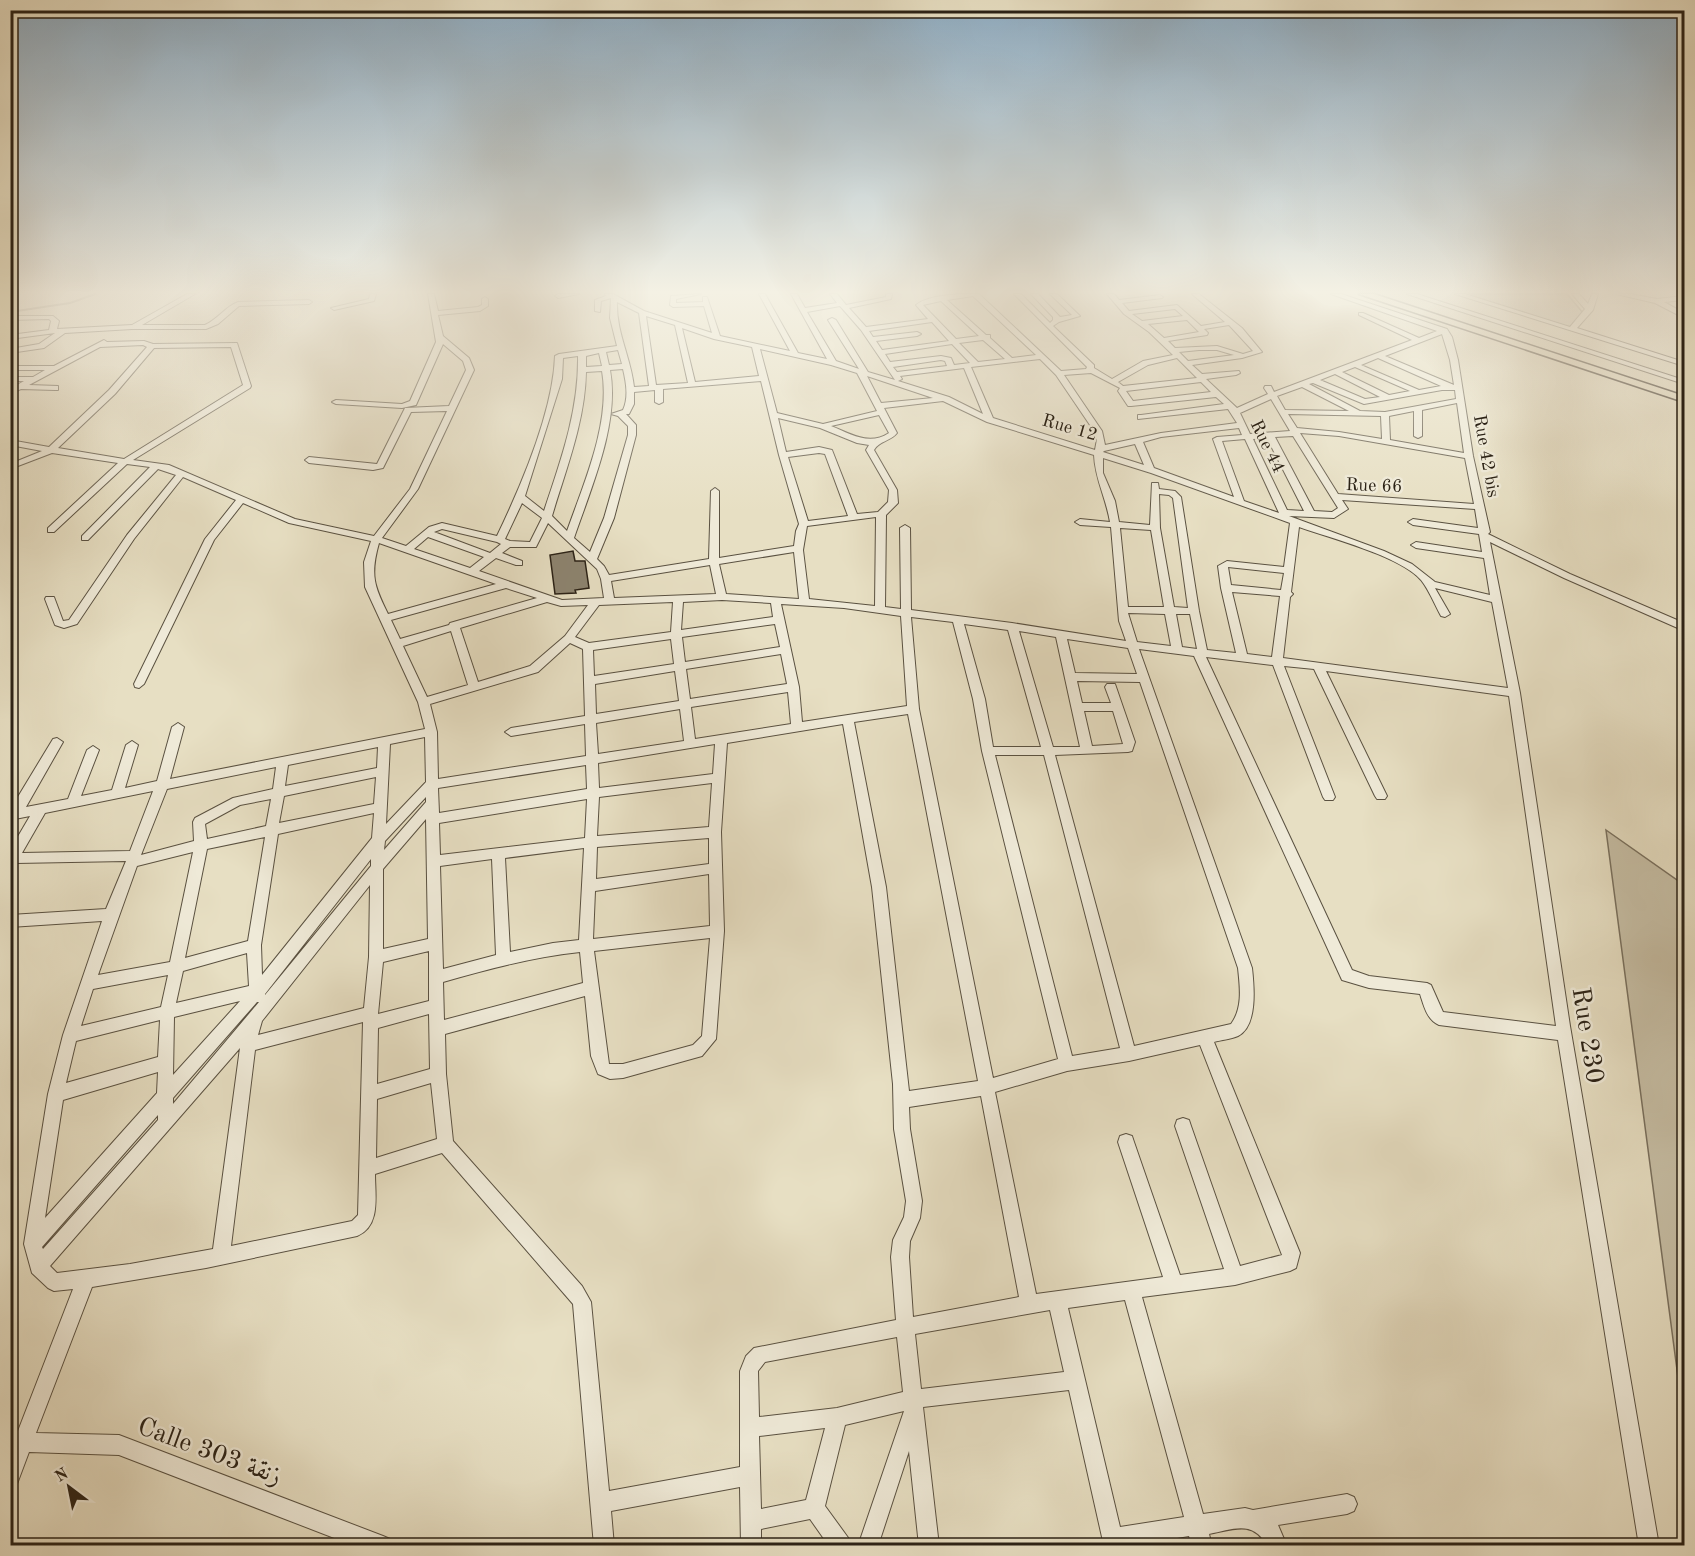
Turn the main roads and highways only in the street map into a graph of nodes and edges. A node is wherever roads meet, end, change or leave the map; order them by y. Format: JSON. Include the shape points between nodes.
{"nodes":[{"id":1,"x":1582,"y":367,"type":"edge"},
{"id":2,"x":1590,"y":367,"type":"edge"},
{"id":3,"x":1684,"y":395,"type":"edge"},
{"id":4,"x":1684,"y":399,"type":"edge"}],
"edges":[{"from":1,"to":4,"type":"main road"},
{"from":2,"to":3,"type":"main road"}]}
